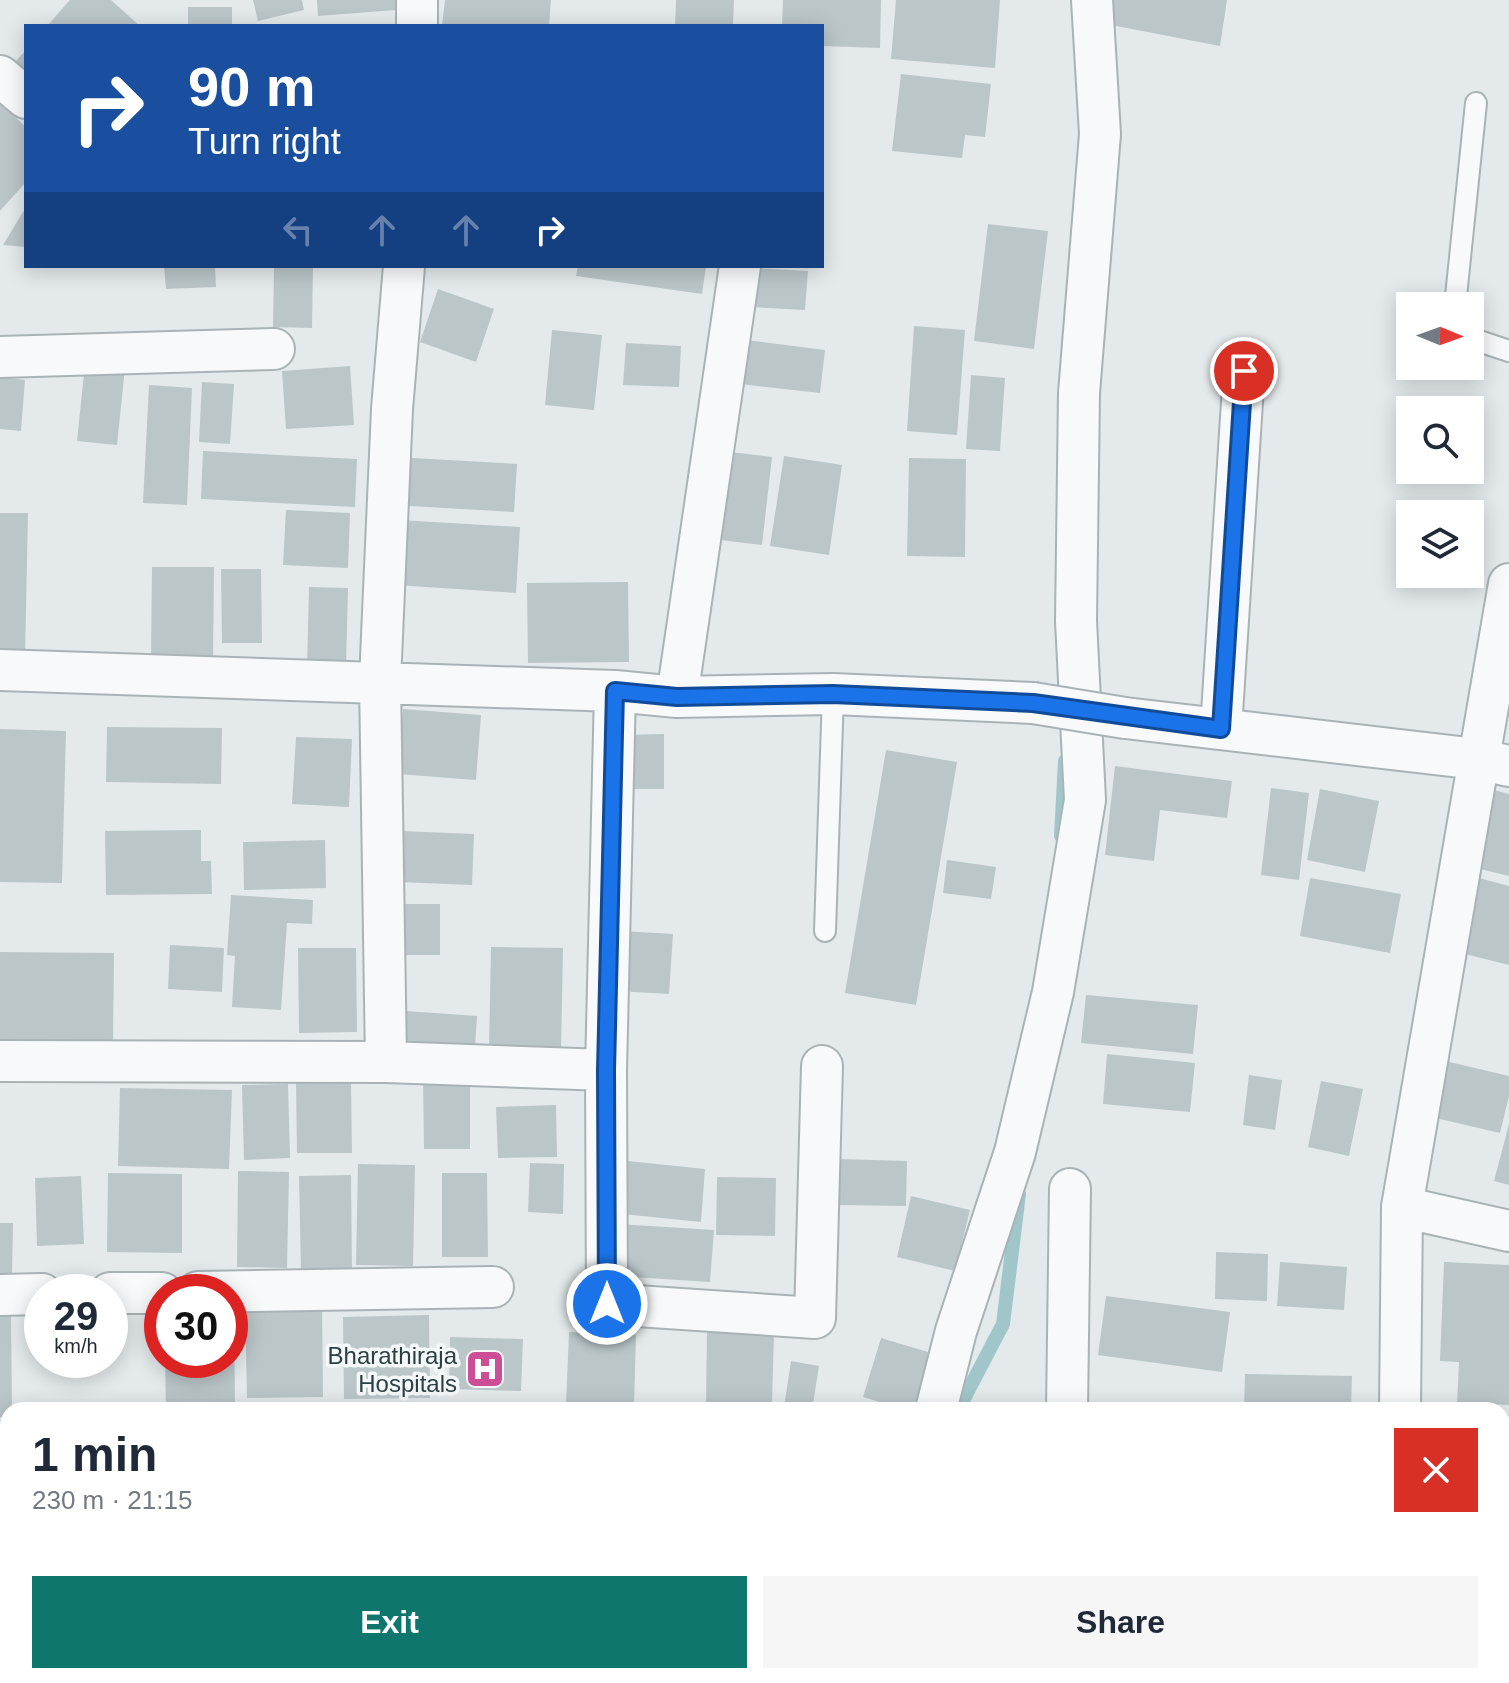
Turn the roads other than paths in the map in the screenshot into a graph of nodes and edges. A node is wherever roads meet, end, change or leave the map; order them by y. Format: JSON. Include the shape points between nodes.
{"nodes":[{"id":1,"x":417,"y":0,"type":"edge"},
{"id":2,"x":1092,"y":0,"type":"edge"},
{"id":3,"x":417,"y":24,"type":"edge"},
{"id":4,"x":0,"y":76,"type":"edge"},
{"id":5,"x":24,"y":96,"type":"edge"},
{"id":6,"x":1476,"y":103,"type":"dead end"},
{"id":7,"x":404,"y":268,"type":"edge"},
{"id":8,"x":740,"y":268,"type":"edge"},
{"id":9,"x":1456,"y":292,"type":"edge"},
{"id":10,"x":1484,"y":343,"type":"edge"},
{"id":11,"x":274,"y":349,"type":"dead end"},
{"id":12,"x":1509,"y":351,"type":"edge"},
{"id":13,"x":0,"y":357,"type":"edge"},
{"id":14,"x":1244,"y":371,"type":"dead end"},
{"id":15,"x":1509,"y":584,"type":"edge"},
{"id":16,"x":0,"y":670,"type":"edge"},
{"id":17,"x":380,"y":681,"type":"junction"},
{"id":18,"x":615,"y":691,"type":"junction"},
{"id":19,"x":833,"y":694,"type":"junction"},
{"id":20,"x":677,"y":697,"type":"junction"},
{"id":21,"x":1221,"y":729,"type":"junction"},
{"id":22,"x":1493,"y":763,"type":"edge"},
{"id":23,"x":825,"y":931,"type":"dead end"},
{"id":24,"x":0,"y":1061,"type":"edge"},
{"id":25,"x":386,"y":1062,"type":"junction"},
{"id":26,"x":822,"y":1066,"type":"dead end"},
{"id":27,"x":606,"y":1070,"type":"junction"},
{"id":28,"x":1070,"y":1189,"type":"dead end"},
{"id":29,"x":1402,"y":1207,"type":"junction"},
{"id":30,"x":1509,"y":1231,"type":"edge"},
{"id":31,"x":493,"y":1287,"type":"dead end"},
{"id":32,"x":248,"y":1291,"type":"edge"},
{"id":33,"x":24,"y":1294,"type":"edge"},
{"id":34,"x":0,"y":1295,"type":"edge"},
{"id":35,"x":938,"y":1402,"type":"edge"},
{"id":36,"x":1067,"y":1402,"type":"edge"},
{"id":37,"x":1400,"y":1402,"type":"edge"}],
"edges":[{"from":1,"to":3,"type":"street"},
{"from":2,"to":35,"type":"street","via":[[1100,134],[1079,393],[1076,621],[1085,800],[1053,992],[1015,1152]]},
{"from":4,"to":5,"type":"street"},
{"from":6,"to":9,"type":"lane"},
{"from":7,"to":17,"type":"street"},
{"from":8,"to":20,"type":"street"},
{"from":10,"to":12,"type":"lane"},
{"from":11,"to":13,"type":"street"},
{"from":14,"to":21,"type":"street"},
{"from":15,"to":22,"type":"street"},
{"from":16,"to":17,"type":"street"},
{"from":17,"to":18,"type":"street"},
{"from":17,"to":25,"type":"street"},
{"from":18,"to":20,"type":"street"},
{"from":18,"to":27,"type":"street"},
{"from":19,"to":20,"type":"street"},
{"from":19,"to":21,"type":"street","bridge":true,"via":[[1033,703]]},
{"from":19,"to":23,"type":"lane"},
{"from":21,"to":22,"type":"street"},
{"from":22,"to":29,"type":"street"},
{"from":24,"to":25,"type":"street"},
{"from":25,"to":27,"type":"street"},
{"from":26,"to":27,"type":"street","via":[[815,1318],[607,1304]]},
{"from":28,"to":36,"type":"street"},
{"from":29,"to":30,"type":"street"},
{"from":29,"to":37,"type":"street"},
{"from":31,"to":32,"type":"street"},
{"from":33,"to":34,"type":"street"}]}
